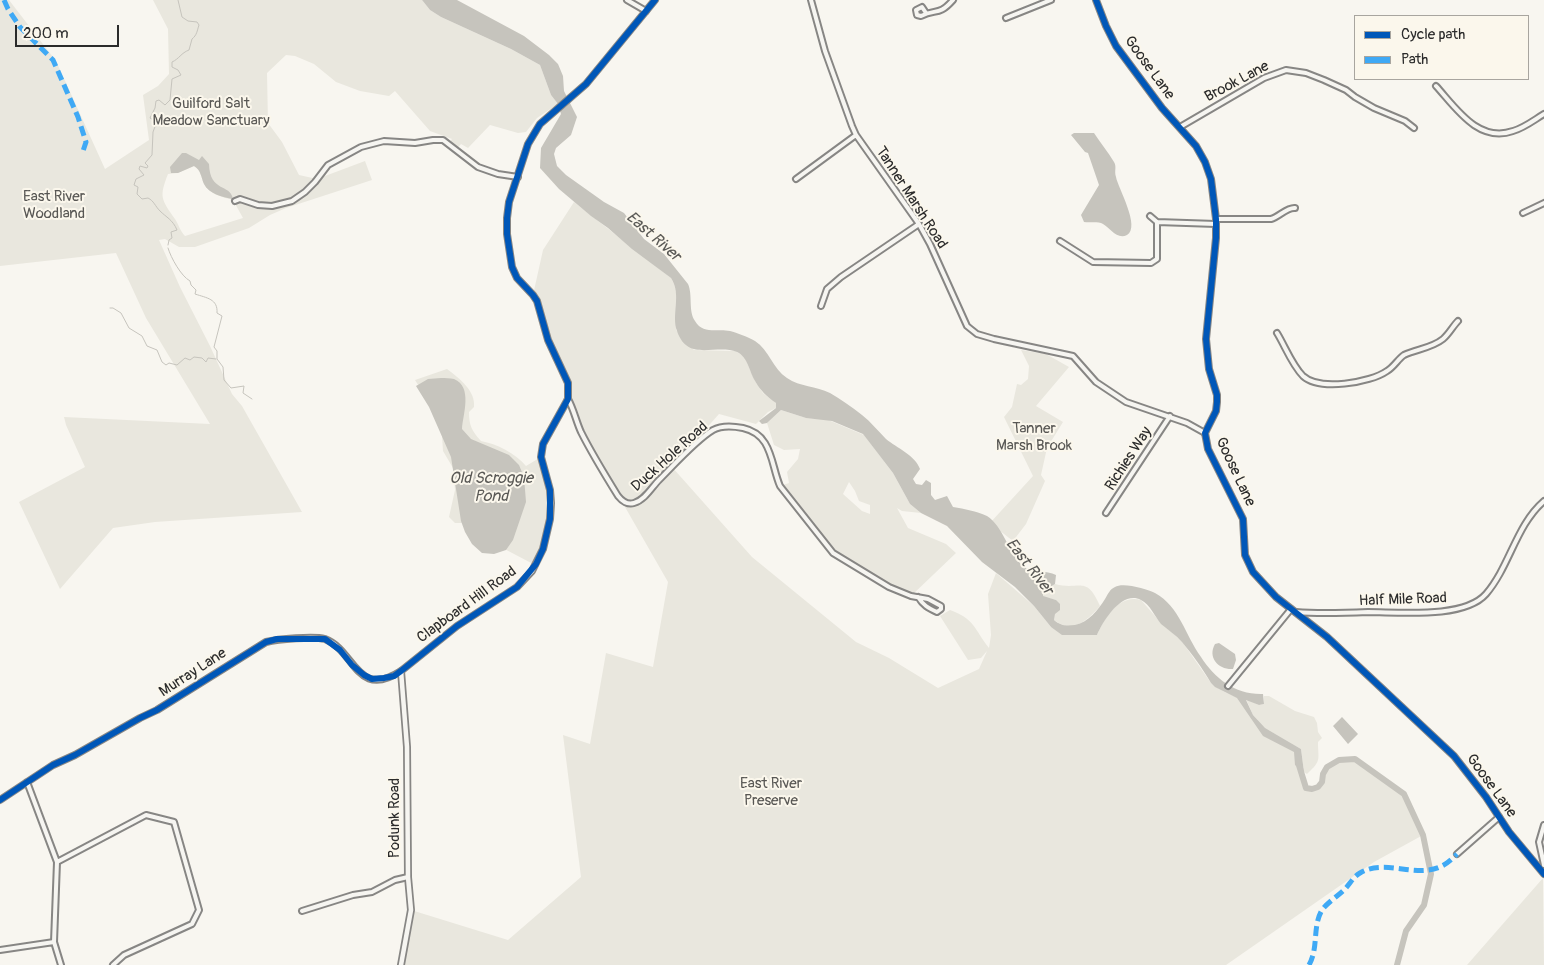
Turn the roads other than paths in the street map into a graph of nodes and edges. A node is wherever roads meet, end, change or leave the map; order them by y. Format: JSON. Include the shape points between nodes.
{"nodes":[{"id":1,"x":627,"y":0,"type":"edge"},
{"id":2,"x":655,"y":0,"type":"edge"},
{"id":3,"x":811,"y":0,"type":"edge"},
{"id":4,"x":953,"y":0,"type":"edge"},
{"id":5,"x":1051,"y":0,"type":"edge"},
{"id":6,"x":1096,"y":0,"type":"edge"},
{"id":7,"x":646,"y":11,"type":"junction"},
{"id":8,"x":926,"y":14,"type":"dead end"},
{"id":9,"x":1006,"y":18,"type":"dead end"},
{"id":10,"x":1436,"y":86,"type":"dead end"},
{"id":11,"x":1544,"y":114,"type":"edge"},
{"id":12,"x":1180,"y":127,"type":"junction"},
{"id":13,"x":1414,"y":128,"type":"dead end"},
{"id":14,"x":856,"y":135,"type":"junction"},
{"id":15,"x":518,"y":177,"type":"junction"},
{"id":16,"x":796,"y":179,"type":"dead end"},
{"id":17,"x":235,"y":200,"type":"dead end"},
{"id":18,"x":1544,"y":203,"type":"edge"},
{"id":19,"x":1295,"y":208,"type":"dead end"},
{"id":20,"x":1523,"y":213,"type":"dead end"},
{"id":21,"x":1150,"y":216,"type":"dead end"},
{"id":22,"x":1156,"y":222,"type":"junction"},
{"id":23,"x":1216,"y":222,"type":"junction"},
{"id":24,"x":919,"y":224,"type":"junction"},
{"id":25,"x":1060,"y":242,"type":"dead end"},
{"id":26,"x":821,"y":306,"type":"dead end"},
{"id":27,"x":1458,"y":321,"type":"dead end"},
{"id":28,"x":1277,"y":333,"type":"dead end"},
{"id":29,"x":568,"y":400,"type":"junction"},
{"id":30,"x":1170,"y":416,"type":"junction"},
{"id":31,"x":1205,"y":433,"type":"junction"},
{"id":32,"x":1544,"y":501,"type":"edge"},
{"id":33,"x":1106,"y":514,"type":"dead end"},
{"id":34,"x":918,"y":597,"type":"junction"},
{"id":35,"x":1293,"y":611,"type":"junction"},
{"id":36,"x":401,"y":671,"type":"junction"},
{"id":37,"x":1228,"y":686,"type":"dead end"},
{"id":38,"x":27,"y":782,"type":"junction"},
{"id":39,"x":0,"y":800,"type":"edge"},
{"id":40,"x":1499,"y":817,"type":"junction"},
{"id":41,"x":1544,"y":825,"type":"edge"},
{"id":42,"x":1458,"y":854,"type":"dead end"},
{"id":43,"x":57,"y":862,"type":"junction"},
{"id":44,"x":1544,"y":865,"type":"edge"},
{"id":45,"x":1544,"y":874,"type":"edge"},
{"id":46,"x":408,"y":877,"type":"junction"},
{"id":47,"x":302,"y":911,"type":"dead end"},
{"id":48,"x":54,"y":942,"type":"junction"},
{"id":49,"x":0,"y":950,"type":"edge"},
{"id":50,"x":61,"y":965,"type":"edge"},
{"id":51,"x":113,"y":965,"type":"edge"},
{"id":52,"x":400,"y":965,"type":"edge"}],
"edges":[{"from":1,"to":7,"type":"street"},
{"from":2,"to":7,"type":"street"},
{"from":3,"to":14,"type":"street","name":"Tanner Marsh Road","via":[[825,51]]},
{"from":4,"to":8,"type":"street","via":[[938,13]]},
{"from":5,"to":9,"type":"street"},
{"from":6,"to":12,"type":"street","name":"Goose Lane","via":[[1116,46]]},
{"from":7,"to":15,"type":"street","via":[[594,75],[540,124],[528,144]]},
{"from":10,"to":11,"type":"street","via":[[1469,122],[1487,132],[1515,131]]},
{"from":12,"to":13,"type":"street","name":"Brook Lane","via":[[1264,78],[1286,70],[1324,80]]},
{"from":12,"to":23,"type":"street","name":"Goose Lane","via":[[1206,162]]},
{"from":14,"to":16,"type":"street"},
{"from":14,"to":24,"type":"street","name":"Tanner Marsh Road"},
{"from":15,"to":17,"type":"street","via":[[478,166],[443,140],[415,143],[384,141],[361,146],[328,165],[315,182],[292,201],[272,206]]},
{"from":15,"to":29,"type":"street","via":[[507,218],[512,267],[537,302],[548,340],[568,384]]},
{"from":18,"to":20,"type":"street"},
{"from":19,"to":23,"type":"street","via":[[1271,219]]},
{"from":21,"to":22,"type":"street"},
{"from":22,"to":23,"type":"street"},
{"from":22,"to":25,"type":"street","via":[[1157,259],[1151,263],[1093,262]]},
{"from":23,"to":31,"type":"street","name":"Goose Lane","via":[[1216,257],[1206,339],[1217,402]]},
{"from":24,"to":26,"type":"street","via":[[841,277],[827,289]]},
{"from":24,"to":30,"type":"street","name":"Tanner Marsh Road","via":[[967,326],[977,334],[1073,356],[1096,382],[1126,402]]},
{"from":27,"to":28,"type":"street","via":[[1443,339],[1403,356],[1387,372],[1362,382],[1343,384],[1318,383],[1302,375]]},
{"from":29,"to":34,"type":"street","name":"Duck Hole Road","via":[[595,459],[618,496],[627,503],[641,499],[713,430],[722,426],[749,430],[765,443],[780,486],[833,553],[889,588]]},
{"from":29,"to":36,"type":"street","name":"Clapboard Hill Road","via":[[543,444],[541,457],[550,490],[550,518],[544,548],[536,564],[517,586],[457,626]]},
{"from":30,"to":31,"type":"street","name":"Tanner Marsh Road"},
{"from":30,"to":33,"type":"street","name":"Richies Way"},
{"from":31,"to":35,"type":"street","name":"Goose Lane","via":[[1208,449],[1243,518],[1248,564],[1271,592]]},
{"from":32,"to":35,"type":"street","name":"Half Mile Road","via":[[1527,520],[1486,594],[1473,604],[1433,612],[1327,614]]},
{"from":34,"to":34,"type":"street","name":"Duck Hole Road","via":[[937,602],[941,609],[933,610],[922,604]]},
{"from":35,"to":37,"type":"street"},
{"from":35,"to":40,"type":"street","name":"Goose Lane","via":[[1327,637],[1454,756]]},
{"from":36,"to":38,"type":"street","name":"Murray Lane","via":[[384,678],[364,676],[340,650],[325,640],[277,639],[266,642],[157,710]]},
{"from":36,"to":46,"type":"street","name":"Podunk Road","via":[[407,747]]},
{"from":38,"to":39,"type":"street","name":"Murray Lane"},
{"from":38,"to":43,"type":"street"},
{"from":40,"to":42,"type":"street"},
{"from":40,"to":45,"type":"street","name":"Goose Lane"},
{"from":41,"to":44,"type":"street","via":[[1539,842]]},
{"from":43,"to":48,"type":"street"},
{"from":43,"to":51,"type":"street","via":[[146,815],[174,822],[199,910],[192,924],[124,955]]},
{"from":46,"to":47,"type":"street","via":[[372,892]]},
{"from":46,"to":52,"type":"street","name":"Podunk Road","via":[[411,910]]},
{"from":48,"to":49,"type":"street"},
{"from":48,"to":50,"type":"street"}]}
